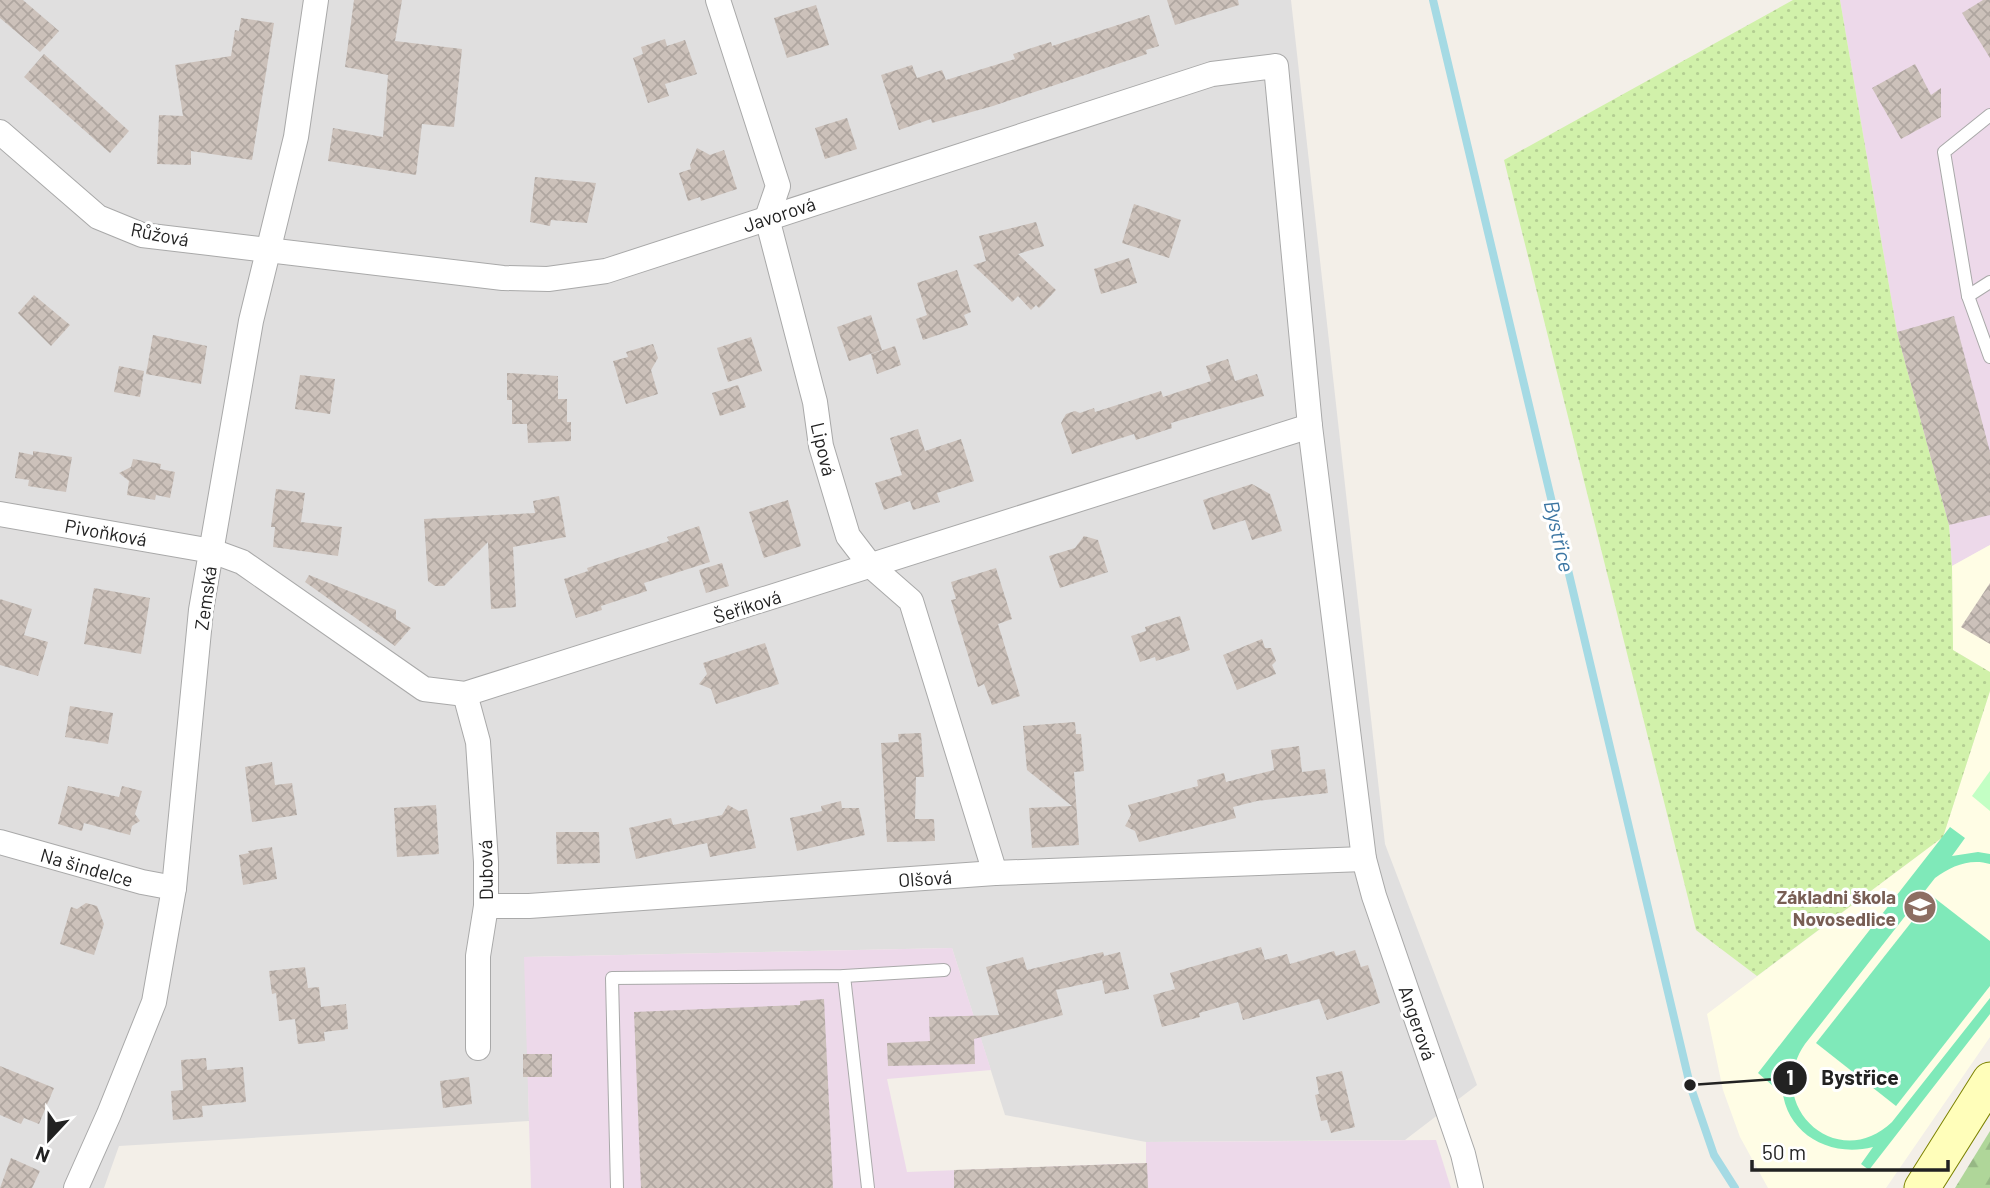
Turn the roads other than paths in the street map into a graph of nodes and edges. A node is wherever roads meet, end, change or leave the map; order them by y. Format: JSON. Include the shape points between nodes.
{"nodes":[{"id":1,"x":316,"y":0,"type":"edge"},
{"id":2,"x":718,"y":0,"type":"edge"},
{"id":3,"x":1276,"y":65,"type":"joint"},
{"id":4,"x":1990,"y":115,"type":"edge"},
{"id":5,"x":0,"y":132,"type":"edge"},
{"id":6,"x":767,"y":218,"type":"junction"},
{"id":7,"x":270,"y":248,"type":"junction"},
{"id":8,"x":1990,"y":282,"type":"edge"},
{"id":9,"x":1968,"y":296,"type":"junction"},
{"id":10,"x":1990,"y":357,"type":"edge"},
{"id":11,"x":1310,"y":426,"type":"junction"},
{"id":12,"x":0,"y":514,"type":"edge"},
{"id":13,"x":212,"y":551,"type":"junction"},
{"id":14,"x":871,"y":566,"type":"junction"},
{"id":15,"x":465,"y":694,"type":"junction"},
{"id":16,"x":0,"y":842,"type":"edge"},
{"id":17,"x":1364,"y":859,"type":"junction"},
{"id":18,"x":995,"y":873,"type":"junction"},
{"id":19,"x":174,"y":888,"type":"junction"},
{"id":20,"x":486,"y":906,"type":"junction"},
{"id":21,"x":944,"y":970,"type":"dead end"},
{"id":22,"x":844,"y":976,"type":"junction"},
{"id":23,"x":478,"y":1048,"type":"dead end"},
{"id":24,"x":1990,"y":1080,"type":"edge"},
{"id":25,"x":76,"y":1188,"type":"edge"},
{"id":26,"x":617,"y":1188,"type":"edge"},
{"id":27,"x":868,"y":1188,"type":"edge"},
{"id":28,"x":1471,"y":1188,"type":"edge"},
{"id":29,"x":1923,"y":1188,"type":"edge"}],
"edges":[{"from":1,"to":7,"type":"street","name":"Zemská","via":[[296,137]]},
{"from":2,"to":6,"type":"street","via":[[778,186]]},
{"from":3,"to":6,"type":"street","name":"Javorová","via":[[1212,74]]},
{"from":3,"to":11,"type":"street","name":"Angerová"},
{"from":4,"to":9,"type":"lane","via":[[1944,152]]},
{"from":5,"to":7,"type":"street","name":"Růžová","via":[[98,217],[142,235]]},
{"from":6,"to":7,"type":"street","name":"Javorová","via":[[606,271],[548,279],[503,278]]},
{"from":6,"to":14,"type":"street","name":"Lipová","via":[[815,402],[821,446],[848,536]]},
{"from":7,"to":13,"type":"street","name":"Zemská","via":[[251,321]]},
{"from":8,"to":9,"type":"lane"},
{"from":9,"to":10,"type":"lane"},
{"from":11,"to":14,"type":"street","name":"Šeříková"},
{"from":11,"to":17,"type":"street","name":"Angerová"},
{"from":12,"to":13,"type":"street","name":"Pivoňková"},
{"from":13,"to":15,"type":"street","name":"Šeříková","via":[[242,562],[424,689]]},
{"from":13,"to":19,"type":"street","name":"Zemská","via":[[201,610]]},
{"from":14,"to":15,"type":"street","name":"Šeříková"},
{"from":14,"to":18,"type":"street","name":"Lipová","via":[[911,601]]},
{"from":15,"to":20,"type":"street","name":"Dubová","via":[[478,742]]},
{"from":16,"to":19,"type":"street","name":"Na šindelce"},
{"from":17,"to":18,"type":"street","name":"Olšová"},
{"from":17,"to":28,"type":"street","name":"Angerová"},
{"from":18,"to":20,"type":"street","name":"Olšová"},
{"from":19,"to":25,"type":"street","name":"Zemská","via":[[154,1002]]},
{"from":20,"to":23,"type":"street","name":"Dubová","via":[[478,956]]},
{"from":21,"to":22,"type":"lane"},
{"from":22,"to":26,"type":"lane","via":[[612,978]]},
{"from":22,"to":27,"type":"lane"},
{"from":24,"to":29,"type":"street"}]}
